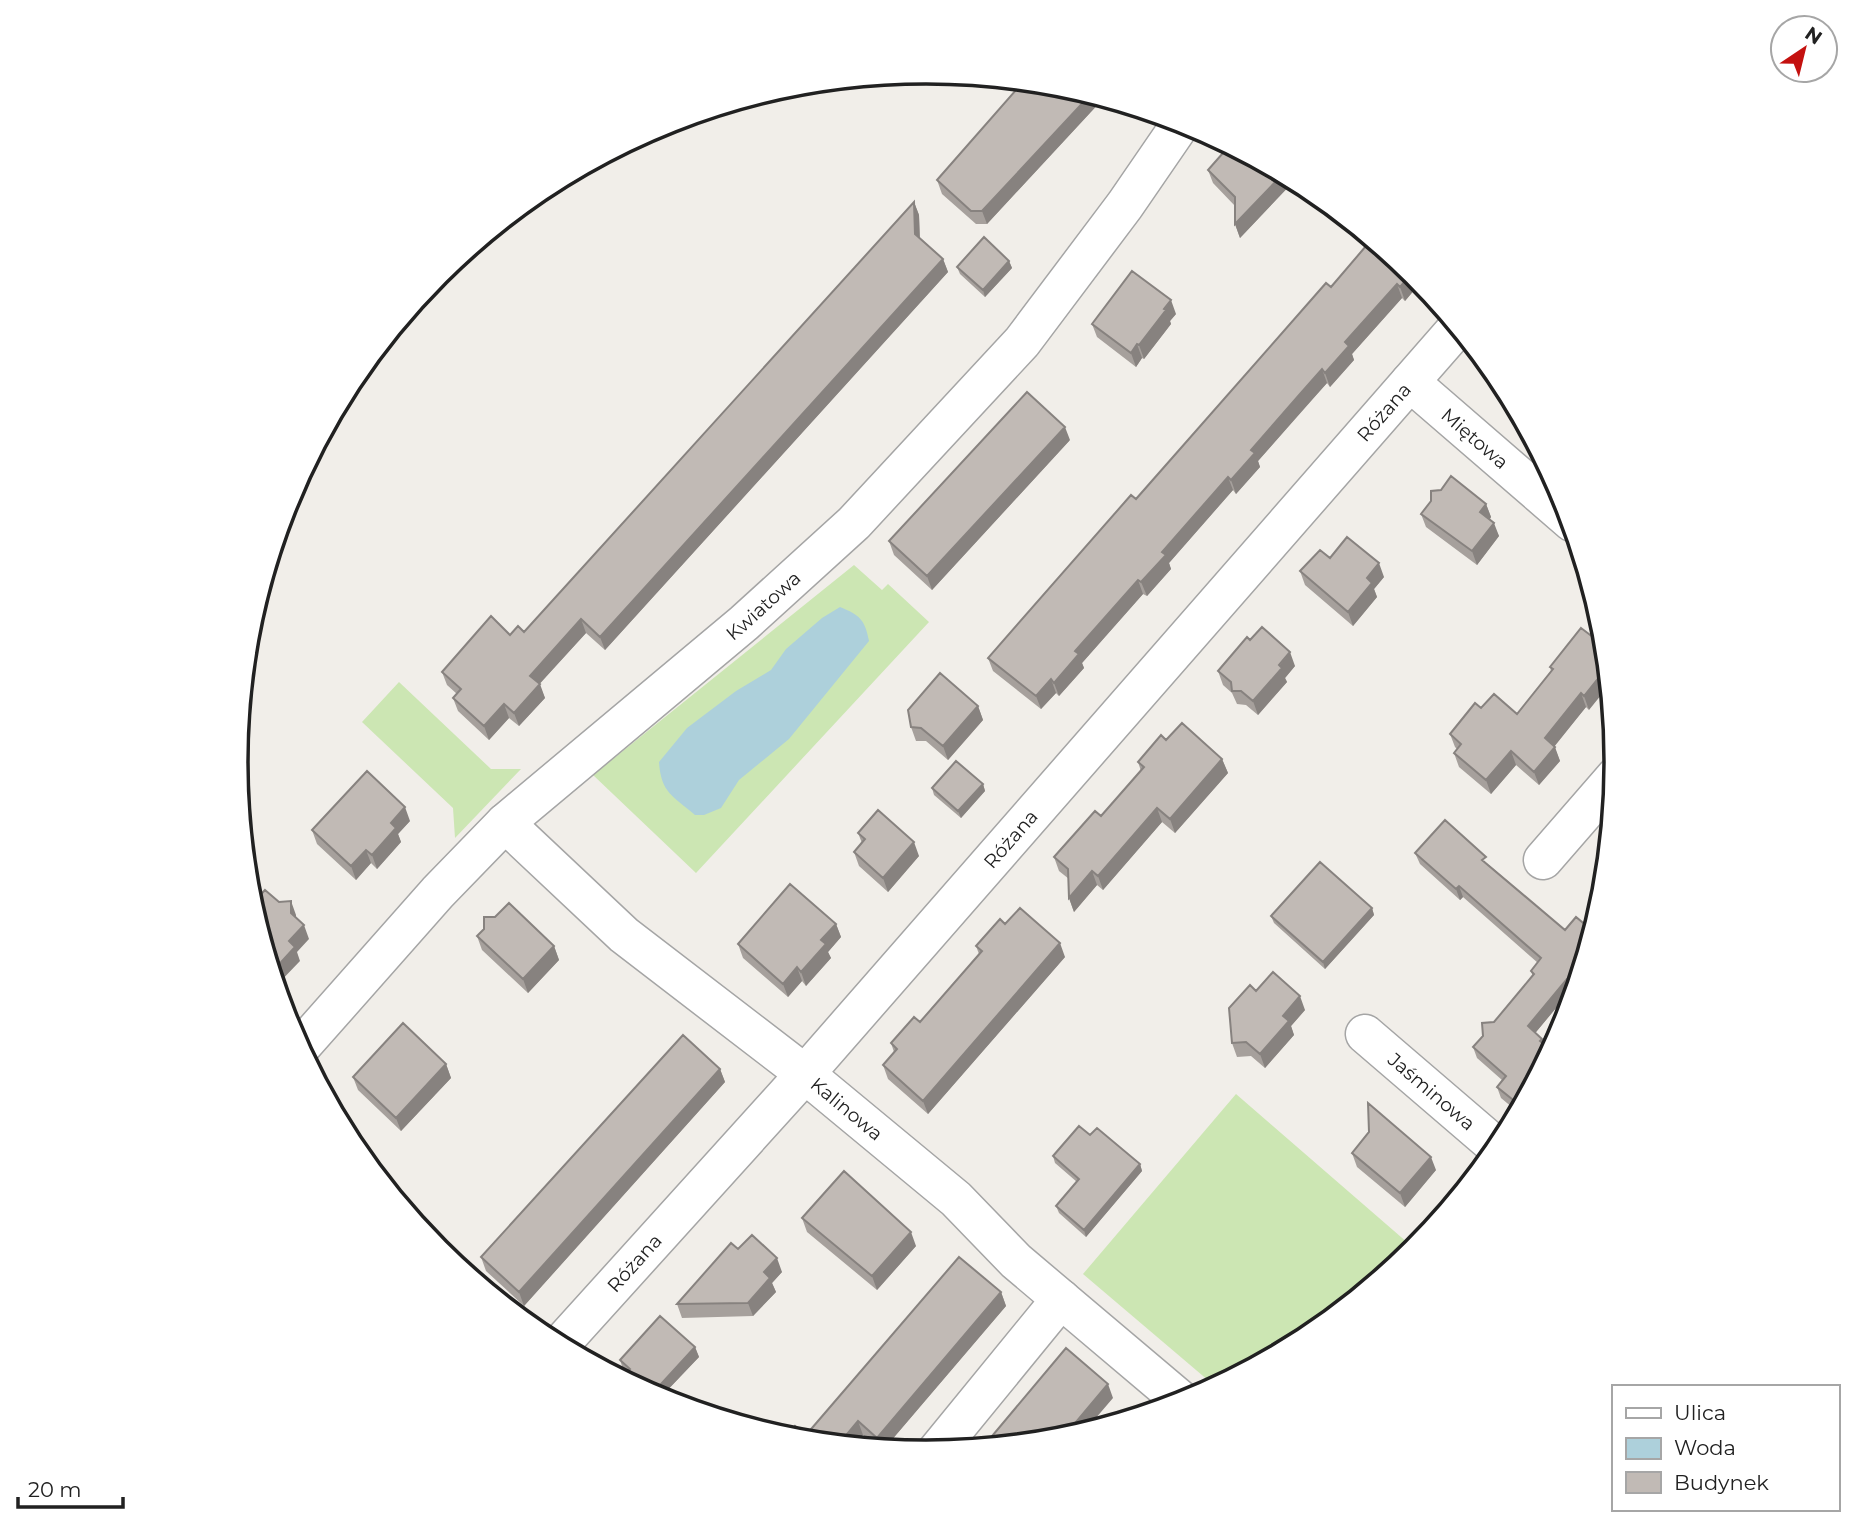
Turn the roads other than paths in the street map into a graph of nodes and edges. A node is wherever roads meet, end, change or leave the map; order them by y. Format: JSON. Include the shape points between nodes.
{"nodes":[{"id":1,"x":1175,"y":132,"type":"edge"},
{"id":2,"x":1452,"y":334,"type":"edge"},
{"id":3,"x":1410,"y":382,"type":"junction"},
{"id":4,"x":1555,"y":507,"type":"edge"},
{"id":5,"x":1604,"y":789,"type":"edge"},
{"id":6,"x":505,"y":823,"type":"junction"},
{"id":7,"x":1543,"y":860,"type":"dead end"},
{"id":8,"x":1365,"y":1034,"type":"dead end"},
{"id":9,"x":308,"y":1039,"type":"edge"},
{"id":10,"x":805,"y":1074,"type":"junction"},
{"id":11,"x":1490,"y":1141,"type":"edge"},
{"id":12,"x":1061,"y":1299,"type":"junction"},
{"id":13,"x":567,"y":1337,"type":"edge"},
{"id":14,"x":1173,"y":1394,"type":"edge"},
{"id":15,"x":945,"y":1441,"type":"edge"}],
"edges":[{"from":1,"to":6,"type":"street","name":"Kwiatowa","via":[[1022,342],[854,523],[744,623]]},
{"from":2,"to":3,"type":"street","name":"Różana"},
{"from":3,"to":4,"type":"street","name":"Miętowa"},
{"from":3,"to":10,"type":"street","name":"Różana"},
{"from":5,"to":7,"type":"street"},
{"from":6,"to":9,"type":"street","name":"Kwiatowa"},
{"from":6,"to":10,"type":"street","name":"Kalinowa","via":[[624,936]]},
{"from":8,"to":11,"type":"street","name":"Jaśminowa"},
{"from":10,"to":12,"type":"street","name":"Kalinowa","via":[[956,1199],[1016,1261]]},
{"from":10,"to":13,"type":"street","name":"Różana"},
{"from":12,"to":14,"type":"street","name":"Kalinowa"},
{"from":12,"to":15,"type":"street"}]}
